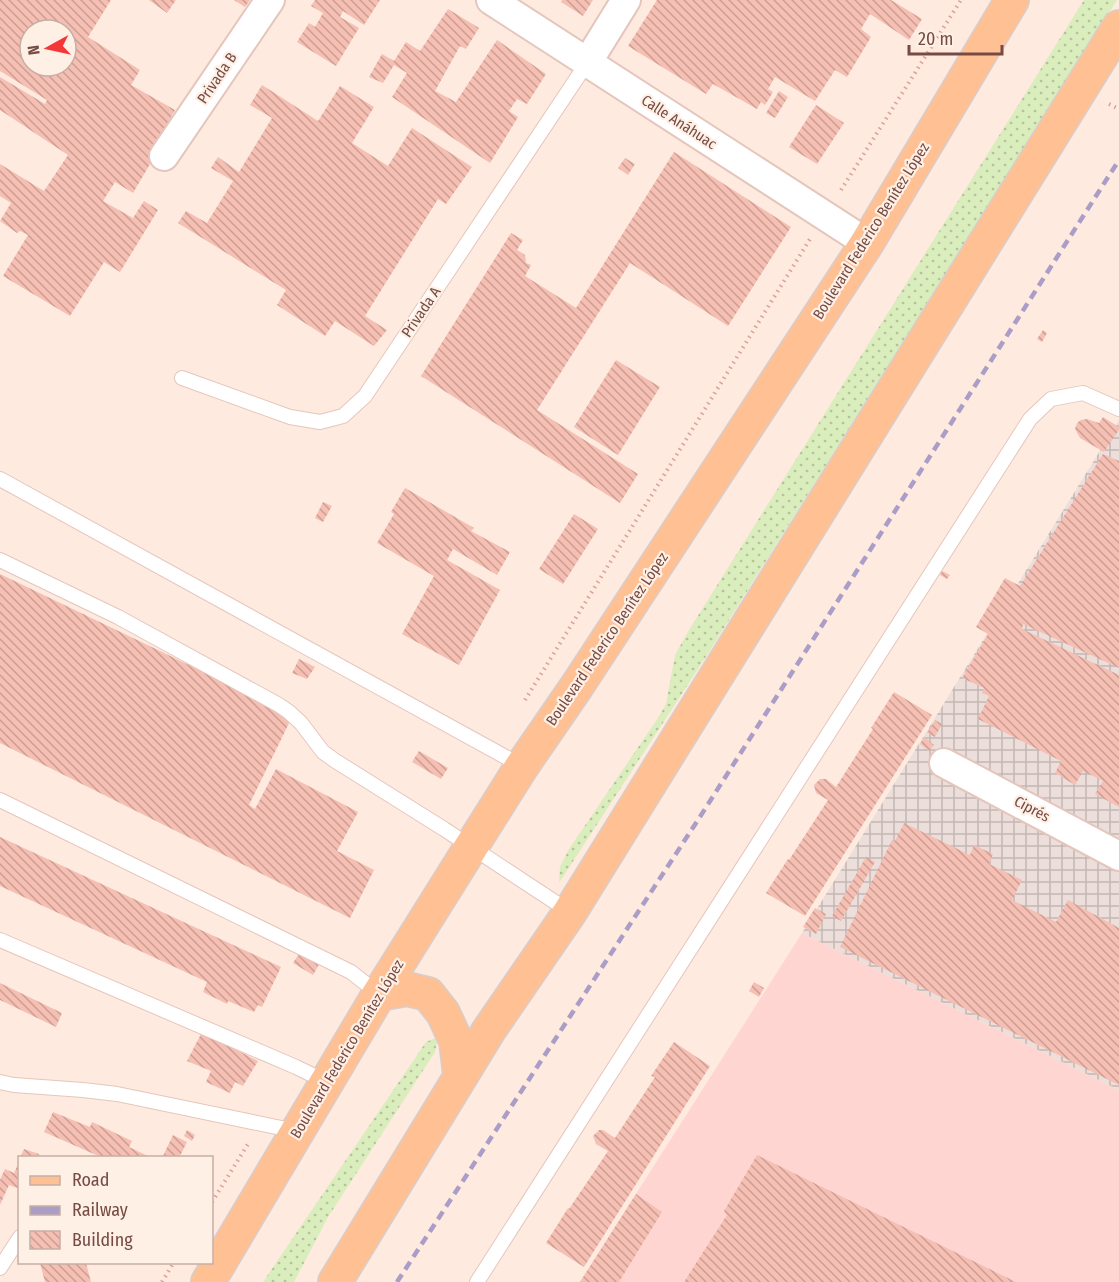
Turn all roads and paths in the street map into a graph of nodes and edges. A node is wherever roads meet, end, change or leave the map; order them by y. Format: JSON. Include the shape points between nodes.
{"nodes":[{"id":1,"x":270,"y":0,"type":"edge"},
{"id":2,"x":491,"y":0,"type":"edge"},
{"id":3,"x":626,"y":0,"type":"edge"},
{"id":4,"x":961,"y":0,"type":"edge"},
{"id":5,"x":1012,"y":0,"type":"edge"},
{"id":6,"x":1119,"y":27,"type":"edge"},
{"id":7,"x":587,"y":63,"type":"junction"},
{"id":8,"x":164,"y":156,"type":"dead end"},
{"id":9,"x":825,"y":216,"type":"junction"},
{"id":10,"x":867,"y":243,"type":"junction"},
{"id":11,"x":182,"y":378,"type":"dead end"},
{"id":12,"x":1119,"y":409,"type":"edge"},
{"id":13,"x":0,"y":479,"type":"edge"},
{"id":14,"x":0,"y":560,"type":"edge"},
{"id":15,"x":525,"y":700,"type":"dead end"},
{"id":16,"x":944,"y":763,"type":"dead end"},
{"id":17,"x":522,"y":766,"type":"junction"},
{"id":18,"x":0,"y":800,"type":"edge"},
{"id":19,"x":471,"y":847,"type":"junction"},
{"id":20,"x":1119,"y":856,"type":"edge"},
{"id":21,"x":570,"y":912,"type":"junction"},
{"id":22,"x":0,"y":940,"type":"edge"},
{"id":23,"x":379,"y":994,"type":"junction"},
{"id":24,"x":460,"y":1075,"type":"junction"},
{"id":25,"x":0,"y":1082,"type":"edge"},
{"id":26,"x":327,"y":1082,"type":"junction"},
{"id":27,"x":260,"y":1124,"type":"junction"},
{"id":28,"x":297,"y":1132,"type":"junction"},
{"id":29,"x":213,"y":1200,"type":"edge"},
{"id":30,"x":18,"y":1241,"type":"edge"},
{"id":31,"x":173,"y":1264,"type":"edge"},
{"id":32,"x":0,"y":1268,"type":"edge"},
{"id":33,"x":215,"y":1273,"type":"edge"},
{"id":34,"x":162,"y":1282,"type":"edge"},
{"id":35,"x":335,"y":1282,"type":"edge"},
{"id":36,"x":477,"y":1282,"type":"edge"}],
"edges":[{"from":1,"to":8,"type":"street","name":"Privada B"},
{"from":2,"to":7,"type":"street","name":"Calle Anáhuac"},
{"from":3,"to":7,"type":"street"},
{"from":4,"to":9,"type":"path"},
{"from":5,"to":10,"type":"main road","name":"Boulevard Federico Benítez López"},
{"from":6,"to":21,"type":"main road"},
{"from":7,"to":9,"type":"street","name":"Calle Anáhuac"},
{"from":7,"to":11,"type":"lane","name":"Privada A","via":[[365,396],[343,416],[320,422],[290,417]]},
{"from":9,"to":10,"type":"street","name":"Calle Anáhuac"},
{"from":9,"to":15,"type":"path"},
{"from":10,"to":17,"type":"main road","name":"Boulevard Federico Benítez López"},
{"from":12,"to":36,"type":"lane","via":[[1083,393],[1051,399],[1030,419]]},
{"from":13,"to":17,"type":"lane"},
{"from":14,"to":19,"type":"lane","via":[[117,617],[284,708],[302,723],[323,752]]},
{"from":16,"to":20,"type":"street","name":"Ciprés"},
{"from":17,"to":19,"type":"main road","name":"Boulevard Federico Benítez López"},
{"from":18,"to":23,"type":"lane","via":[[351,972]]},
{"from":19,"to":21,"type":"lane"},
{"from":19,"to":23,"type":"main road","name":"Boulevard Federico Benítez López"},
{"from":21,"to":24,"type":"main road"},
{"from":22,"to":26,"type":"lane"},
{"from":23,"to":24,"type":"main road","via":[[407,989],[428,994],[443,1012],[456,1041]]},
{"from":23,"to":26,"type":"main road","name":"Boulevard Federico Benítez López"},
{"from":24,"to":35,"type":"main road"},
{"from":25,"to":27,"type":"lane","via":[[117,1094]]},
{"from":26,"to":28,"type":"main road","name":"Boulevard Federico Benítez López"},
{"from":27,"to":28,"type":"lane"},
{"from":27,"to":29,"type":"path"},
{"from":28,"to":33,"type":"main road","name":"Boulevard Federico Benítez López"},
{"from":30,"to":32,"type":"lane"},
{"from":31,"to":34,"type":"path"}]}
